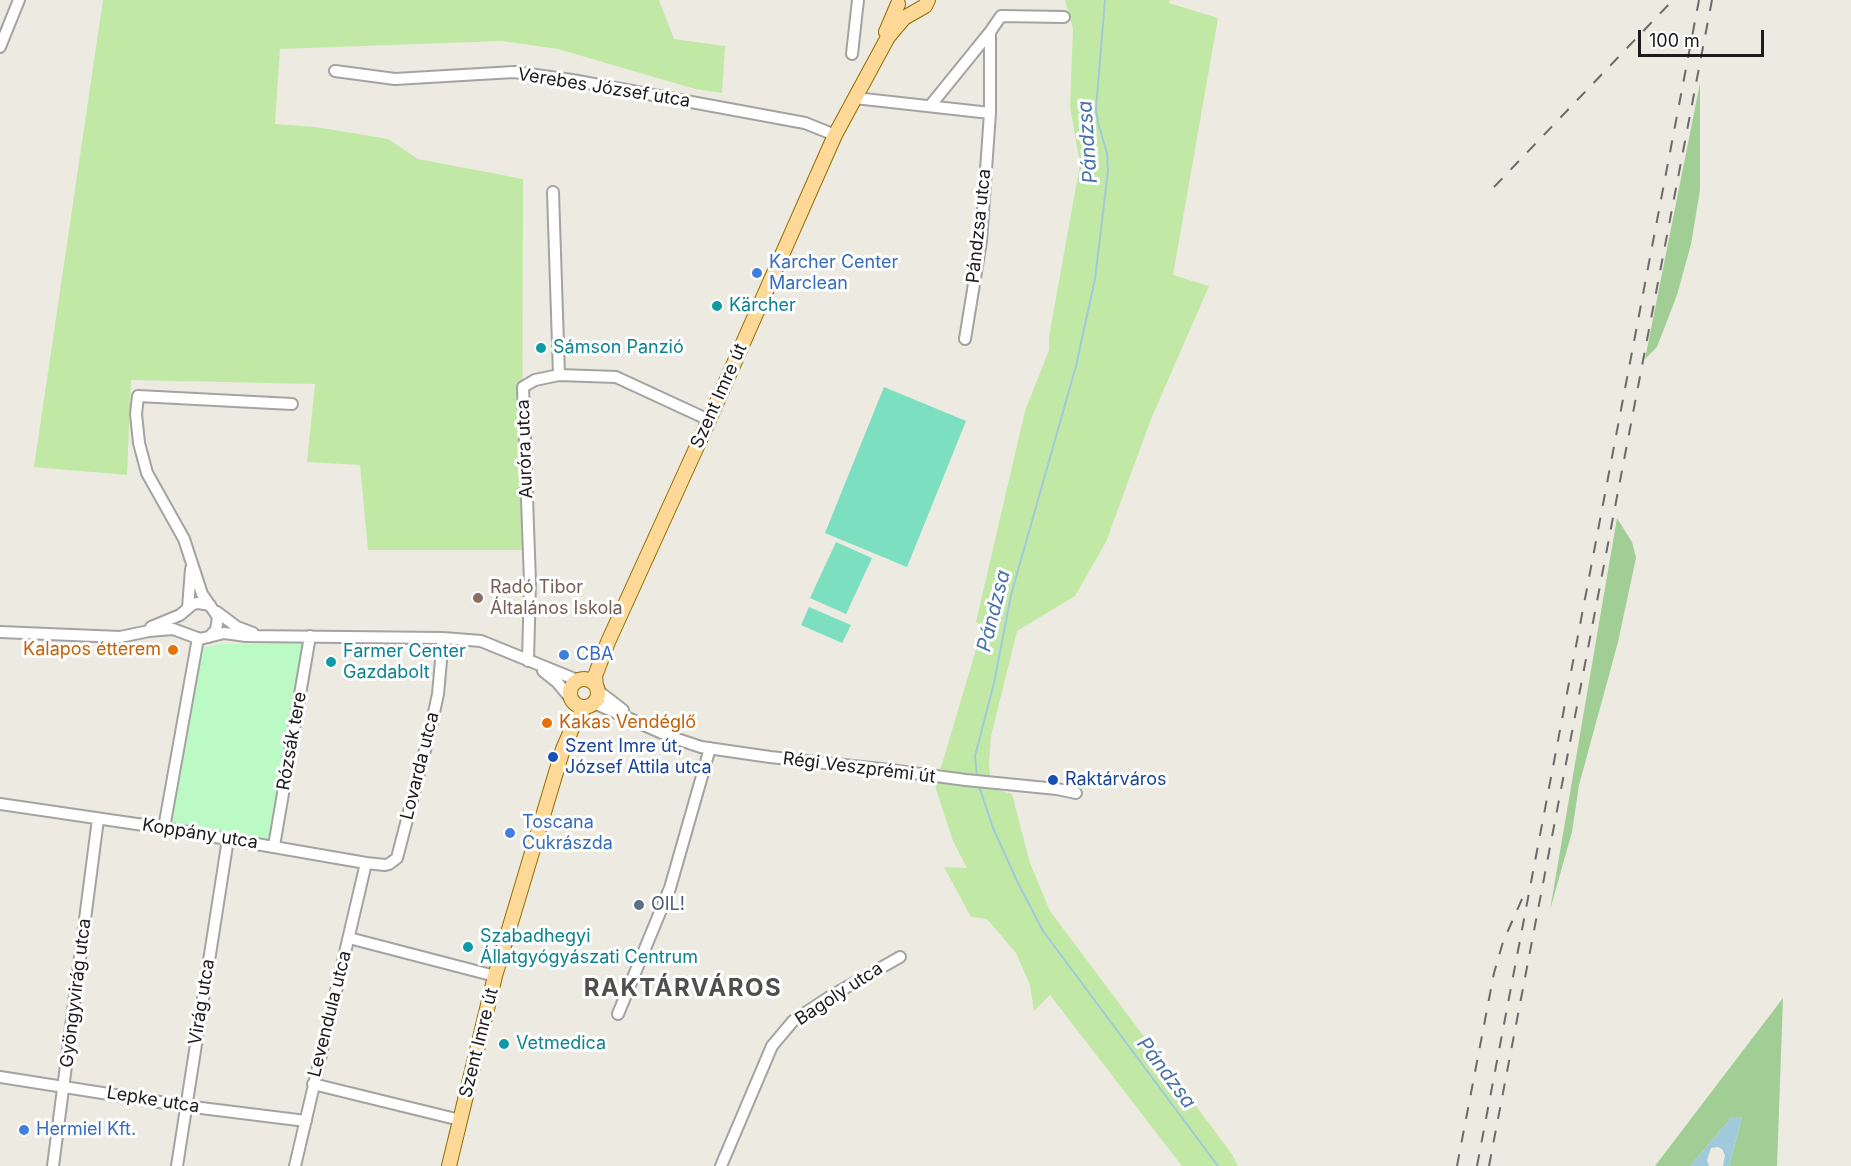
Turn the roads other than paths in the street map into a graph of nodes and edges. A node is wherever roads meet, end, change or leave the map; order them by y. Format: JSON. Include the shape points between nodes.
{"nodes":[{"id":1,"x":19,"y":0,"type":"edge"},
{"id":2,"x":858,"y":0,"type":"edge"},
{"id":3,"x":928,"y":0,"type":"edge"},
{"id":4,"x":896,"y":1,"type":"edge"},
{"id":5,"x":915,"y":12,"type":"junction"},
{"id":6,"x":1064,"y":17,"type":"dead end"},
{"id":7,"x":990,"y":32,"type":"junction"},
{"id":8,"x":0,"y":47,"type":"edge"},
{"id":9,"x":878,"y":53,"type":"junction"},
{"id":10,"x":852,"y":54,"type":"dead end"},
{"id":11,"x":335,"y":71,"type":"dead end"},
{"id":12,"x":855,"y":98,"type":"junction"},
{"id":13,"x":930,"y":106,"type":"junction"},
{"id":14,"x":990,"y":113,"type":"junction"},
{"id":15,"x":835,"y":135,"type":"junction"},
{"id":16,"x":553,"y":192,"type":"dead end"},
{"id":17,"x":965,"y":339,"type":"dead end"},
{"id":18,"x":559,"y":375,"type":"junction"},
{"id":19,"x":292,"y":404,"type":"dead end"},
{"id":20,"x":709,"y":420,"type":"junction"},
{"id":21,"x":190,"y":553,"type":"junction"},
{"id":22,"x":213,"y":608,"type":"junction"},
{"id":23,"x":187,"y":609,"type":"junction"},
{"id":24,"x":0,"y":632,"type":"edge"},
{"id":25,"x":126,"y":636,"type":"junction"},
{"id":26,"x":265,"y":636,"type":"junction"},
{"id":27,"x":310,"y":636,"type":"junction"},
{"id":28,"x":199,"y":637,"type":"junction"},
{"id":29,"x":442,"y":638,"type":"junction"},
{"id":30,"x":608,"y":642,"type":"junction"},
{"id":31,"x":528,"y":661,"type":"junction"},
{"id":32,"x":579,"y":680,"type":"junction"},
{"id":33,"x":586,"y":697,"type":"junction"},
{"id":34,"x":710,"y":748,"type":"junction"},
{"id":35,"x":1076,"y":793,"type":"dead end"},
{"id":36,"x":0,"y":804,"type":"edge"},
{"id":37,"x":98,"y":819,"type":"junction"},
{"id":38,"x":164,"y":828,"type":"junction"},
{"id":39,"x":228,"y":839,"type":"junction"},
{"id":40,"x":274,"y":846,"type":"junction"},
{"id":41,"x":397,"y":858,"type":"joint"},
{"id":42,"x":366,"y":863,"type":"junction"},
{"id":43,"x":349,"y":938,"type":"junction"},
{"id":44,"x":900,"y":957,"type":"dead end"},
{"id":45,"x":495,"y":976,"type":"junction"},
{"id":46,"x":618,"y":1014,"type":"dead end"},
{"id":47,"x":0,"y":1077,"type":"edge"},
{"id":48,"x":313,"y":1084,"type":"junction"},
{"id":49,"x":65,"y":1086,"type":"junction"},
{"id":50,"x":185,"y":1106,"type":"junction"},
{"id":51,"x":460,"y":1120,"type":"junction"},
{"id":52,"x":306,"y":1121,"type":"junction"},
{"id":53,"x":53,"y":1166,"type":"edge"},
{"id":54,"x":177,"y":1166,"type":"edge"},
{"id":55,"x":295,"y":1166,"type":"edge"},
{"id":56,"x":449,"y":1166,"type":"edge"},
{"id":57,"x":721,"y":1166,"type":"edge"}],
"edges":[{"from":1,"to":8,"type":"street"},
{"from":2,"to":10,"type":"street"},
{"from":3,"to":5,"type":"main road","name":"Szent Imre út"},
{"from":4,"to":5,"type":"main road","via":[[904,10]]},
{"from":4,"to":9,"type":"main road","name":"Szent Imre út"},
{"from":5,"to":9,"type":"main road","name":"Szent Imre út","via":[[898,24]]},
{"from":6,"to":7,"type":"street","via":[[1001,16]]},
{"from":7,"to":13,"type":"street"},
{"from":7,"to":14,"type":"street","name":"Pándzsa utca"},
{"from":9,"to":12,"type":"main road","name":"Szent Imre út"},
{"from":11,"to":15,"type":"street","name":"Verebes József utca","via":[[395,79],[514,72],[805,123]]},
{"from":12,"to":13,"type":"street"},
{"from":12,"to":15,"type":"main road","name":"Szent Imre út"},
{"from":13,"to":14,"type":"street"},
{"from":14,"to":17,"type":"street","name":"Pándzsa utca","via":[[981,241]]},
{"from":15,"to":20,"type":"main road","name":"Szent Imre út"},
{"from":16,"to":18,"type":"street"},
{"from":18,"to":20,"type":"street","via":[[616,377]]},
{"from":18,"to":31,"type":"street","name":"Auróra utca","via":[[523,387],[530,582]]},
{"from":19,"to":21,"type":"street","via":[[138,396],[139,443],[147,473]]},
{"from":20,"to":30,"type":"main road","name":"Szent Imre út"},
{"from":21,"to":22,"type":"street","via":[[202,594]]},
{"from":21,"to":23,"type":"street"},
{"from":22,"to":23,"type":"street","via":[[198,603]]},
{"from":22,"to":26,"type":"street","via":[[237,627]]},
{"from":22,"to":28,"type":"street","via":[[216,630]]},
{"from":23,"to":25,"type":"street"},
{"from":23,"to":28,"type":"street","via":[[183,623]]},
{"from":24,"to":25,"type":"street"},
{"from":25,"to":28,"type":"street","via":[[165,629]]},
{"from":26,"to":27,"type":"street"},
{"from":26,"to":28,"type":"street","via":[[224,633]]},
{"from":27,"to":29,"type":"street"},
{"from":27,"to":40,"type":"street","name":"Rózsák tere"},
{"from":28,"to":38,"type":"street"},
{"from":29,"to":31,"type":"street","via":[[481,641]]},
{"from":29,"to":41,"type":"street","name":"Lovarda utca","via":[[438,694]]},
{"from":30,"to":32,"type":"main road","name":"Szent Imre út"},
{"from":30,"to":33,"type":"main road","name":"Szent Imre út"},
{"from":31,"to":32,"type":"street"},
{"from":31,"to":33,"type":"street"},
{"from":32,"to":33,"type":"main road","via":[[589,680]]},
{"from":32,"to":33,"type":"main road","name":"Szent Imre út","via":[[571,686]]},
{"from":33,"to":34,"type":"street","name":"Régi Veszprémi út","via":[[671,737]]},
{"from":33,"to":45,"type":"main road","name":"Szent Imre út","via":[[563,749]]},
{"from":34,"to":35,"type":"street","name":"Régi Veszprémi út"},
{"from":34,"to":46,"type":"street","via":[[670,888]]},
{"from":36,"to":37,"type":"street","name":"Koppány utca"},
{"from":37,"to":38,"type":"street","name":"Koppány utca"},
{"from":37,"to":49,"type":"street","name":"Gyöngyvirág utca"},
{"from":38,"to":39,"type":"street","name":"Koppány utca"},
{"from":39,"to":40,"type":"street","name":"Koppány utca"},
{"from":39,"to":50,"type":"street","name":"Virág utca"},
{"from":40,"to":42,"type":"street","name":"Koppány utca"},
{"from":41,"to":42,"type":"street","name":"Koppány utca","via":[[385,865]]},
{"from":42,"to":43,"type":"street","name":"Levendula utca"},
{"from":43,"to":45,"type":"street"},
{"from":43,"to":48,"type":"street","name":"Levendula utca"},
{"from":44,"to":57,"type":"street","name":"Bagoly utca","via":[[793,1022],[772,1046]]},
{"from":45,"to":51,"type":"main road","name":"Szent Imre út"},
{"from":47,"to":49,"type":"street","name":"Lepke utca"},
{"from":48,"to":51,"type":"street"},
{"from":48,"to":52,"type":"street","name":"Levendula utca"},
{"from":49,"to":50,"type":"street","name":"Lepke utca"},
{"from":49,"to":53,"type":"street","name":"Gyöngyvirág utca"},
{"from":50,"to":52,"type":"street","name":"Lepke utca"},
{"from":50,"to":54,"type":"street","name":"Virág utca"},
{"from":51,"to":56,"type":"main road","name":"Szent Imre út"},
{"from":52,"to":55,"type":"street","name":"Levendula utca"}]}
